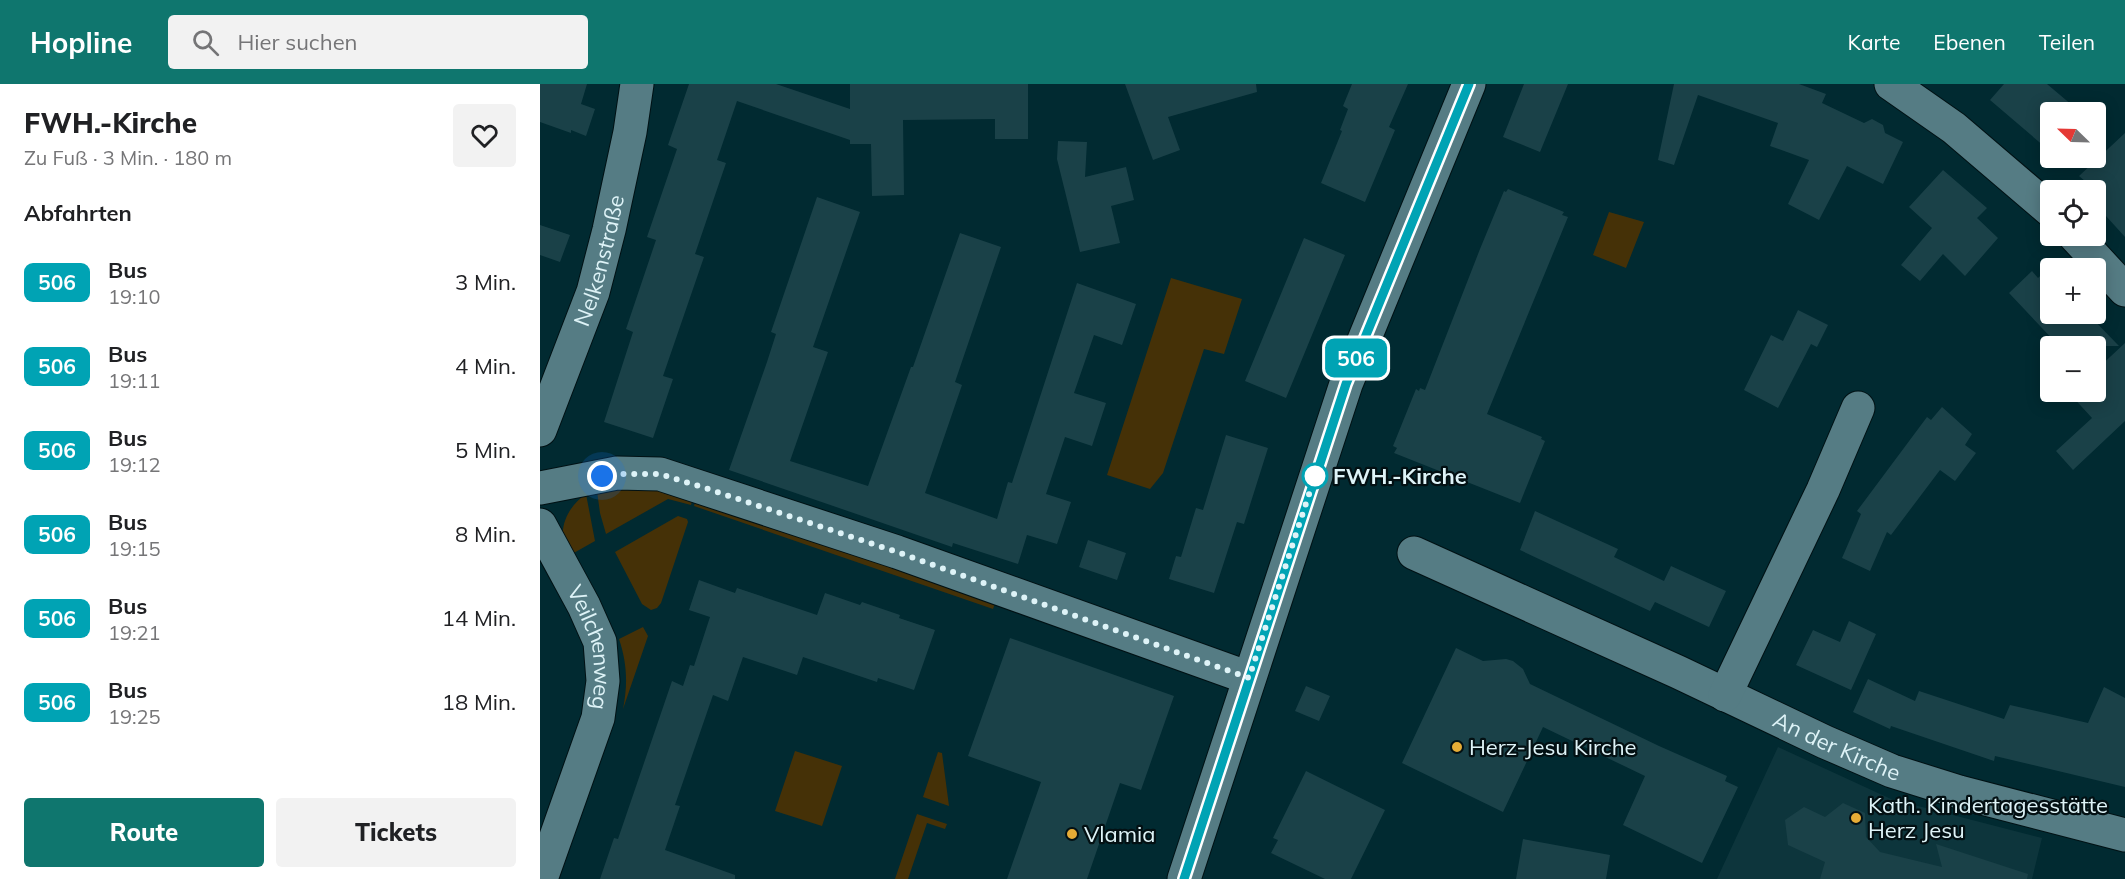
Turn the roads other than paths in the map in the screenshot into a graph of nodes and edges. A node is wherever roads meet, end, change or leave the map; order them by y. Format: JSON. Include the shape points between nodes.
{"nodes":[{"id":1,"x":637,"y":84,"type":"edge"},
{"id":2,"x":1469,"y":84,"type":"edge"},
{"id":3,"x":1891,"y":84,"type":"edge"},
{"id":4,"x":2040,"y":201,"type":"edge"},
{"id":5,"x":2083,"y":246,"type":"edge"},
{"id":6,"x":2125,"y":290,"type":"edge"},
{"id":7,"x":1858,"y":408,"type":"dead end"},
{"id":8,"x":540,"y":430,"type":"edge"},
{"id":9,"x":540,"y":488,"type":"edge"},
{"id":10,"x":540,"y":525,"type":"edge"},
{"id":11,"x":1414,"y":553,"type":"dead end"},
{"id":12,"x":1249,"y":678,"type":"junction"},
{"id":13,"x":1725,"y":695,"type":"junction"},
{"id":14,"x":2125,"y":835,"type":"edge"},
{"id":15,"x":541,"y":879,"type":"edge"},
{"id":16,"x":1184,"y":879,"type":"edge"}],
"edges":[{"from":1,"to":8,"type":"street","name":"Nelkenstraße","via":[[630,132],[593,292]]},
{"from":2,"to":12,"type":"street","via":[[1346,384]]},
{"from":3,"to":4,"type":"street","via":[[1954,128]]},
{"from":5,"to":6,"type":"street"},
{"from":7,"to":13,"type":"street"},
{"from":9,"to":12,"type":"street","via":[[616,474],[660,474],[897,552]]},
{"from":10,"to":15,"type":"street","name":"Veilchenweg","via":[[600,642],[603,681],[598,718]]},
{"from":11,"to":13,"type":"street","name":"An der Kirche"},
{"from":12,"to":16,"type":"street"},
{"from":13,"to":14,"type":"street","name":"An der Kirche","via":[[1892,771]]}]}
